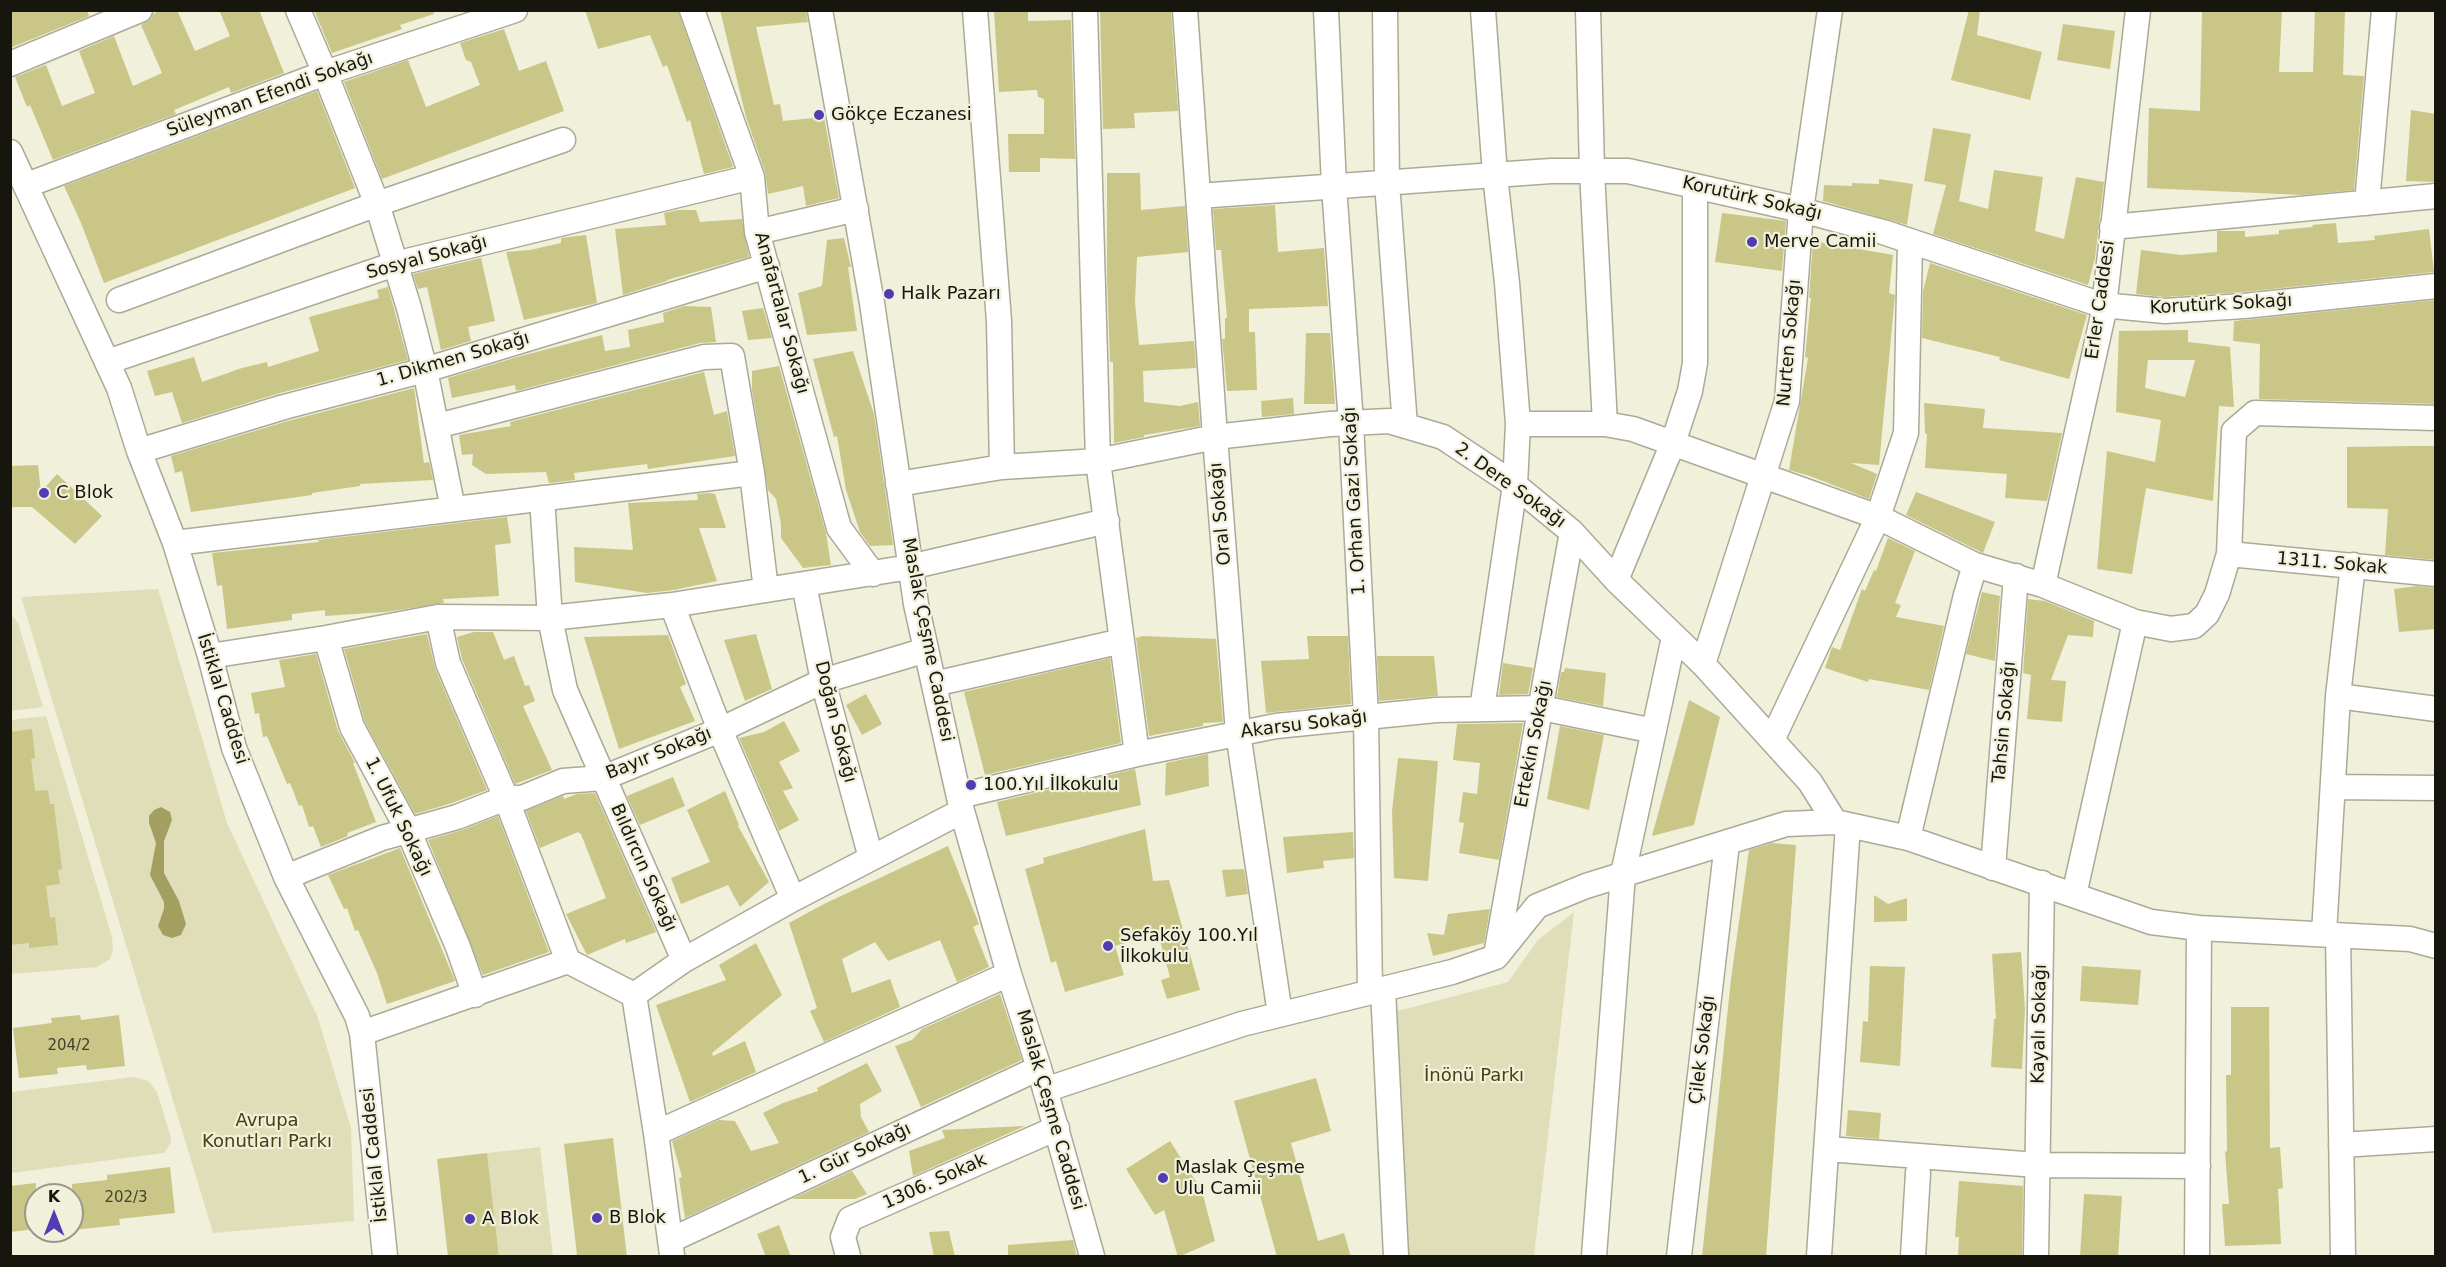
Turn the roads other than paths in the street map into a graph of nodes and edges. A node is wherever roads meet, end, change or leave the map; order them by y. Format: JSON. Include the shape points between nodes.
{"nodes":[{"id":1,"x":140,"y":10,"type":"edge"},
{"id":2,"x":298,"y":10,"type":"edge"},
{"id":3,"x":515,"y":10,"type":"edge"},
{"id":4,"x":692,"y":10,"type":"edge"},
{"id":5,"x":820,"y":10,"type":"edge"},
{"id":6,"x":975,"y":10,"type":"edge"},
{"id":7,"x":1085,"y":10,"type":"edge"},
{"id":8,"x":1185,"y":10,"type":"edge"},
{"id":9,"x":1326,"y":10,"type":"edge"},
{"id":10,"x":1385,"y":10,"type":"edge"},
{"id":11,"x":1483,"y":10,"type":"edge"},
{"id":12,"x":1588,"y":10,"type":"edge"},
{"id":13,"x":1830,"y":10,"type":"edge"},
{"id":14,"x":2138,"y":10,"type":"edge"},
{"id":15,"x":2384,"y":10,"type":"edge"},
{"id":16,"x":10,"y":64,"type":"edge"},
{"id":17,"x":325,"y":73,"type":"junction"},
{"id":18,"x":563,"y":140,"type":"dead end"},
{"id":19,"x":10,"y":152,"type":"edge"},
{"id":20,"x":1592,"y":171,"type":"junction"},
{"id":21,"x":1495,"y":175,"type":"junction"},
{"id":22,"x":752,"y":177,"type":"junction"},
{"id":23,"x":1387,"y":183,"type":"junction"},
{"id":24,"x":27,"y":185,"type":"junction"},
{"id":25,"x":1334,"y":186,"type":"junction"},
{"id":26,"x":1695,"y":187,"type":"junction"},
{"id":27,"x":1198,"y":196,"type":"junction"},
{"id":28,"x":2436,"y":196,"type":"edge"},
{"id":29,"x":2367,"y":203,"type":"junction"},
{"id":30,"x":377,"y":204,"type":"junction"},
{"id":31,"x":856,"y":209,"type":"junction"},
{"id":32,"x":1801,"y":210,"type":"junction"},
{"id":33,"x":2112,"y":227,"type":"junction"},
{"id":34,"x":757,"y":232,"type":"junction"},
{"id":35,"x":1910,"y":242,"type":"junction"},
{"id":36,"x":395,"y":264,"type":"junction"},
{"id":37,"x":767,"y":266,"type":"junction"},
{"id":38,"x":2436,"y":286,"type":"edge"},
{"id":39,"x":119,"y":300,"type":"dead end"},
{"id":40,"x":2102,"y":305,"type":"junction"},
{"id":41,"x":107,"y":362,"type":"junction"},
{"id":42,"x":425,"y":370,"type":"junction"},
{"id":43,"x":2436,"y":418,"type":"edge"},
{"id":44,"x":1351,"y":423,"type":"junction"},
{"id":45,"x":1518,"y":424,"type":"junction"},
{"id":46,"x":1605,"y":424,"type":"junction"},
{"id":47,"x":438,"y":426,"type":"junction"},
{"id":48,"x":1405,"y":426,"type":"junction"},
{"id":49,"x":1215,"y":436,"type":"junction"},
{"id":50,"x":1673,"y":443,"type":"junction"},
{"id":51,"x":139,"y":451,"type":"junction"},
{"id":52,"x":1098,"y":460,"type":"junction"},
{"id":53,"x":1002,"y":467,"type":"junction"},
{"id":54,"x":752,"y":473,"type":"junction"},
{"id":55,"x":1764,"y":476,"type":"junction"},
{"id":56,"x":898,"y":484,"type":"junction"},
{"id":57,"x":1515,"y":485,"type":"junction"},
{"id":58,"x":542,"y":498,"type":"junction"},
{"id":59,"x":453,"y":508,"type":"junction"},
{"id":60,"x":1878,"y":517,"type":"junction"},
{"id":61,"x":1107,"y":521,"type":"junction"},
{"id":62,"x":1572,"y":532,"type":"junction"},
{"id":63,"x":175,"y":543,"type":"junction"},
{"id":64,"x":2229,"y":554,"type":"junction"},
{"id":65,"x":1975,"y":565,"type":"junction"},
{"id":66,"x":2353,"y":565,"type":"junction"},
{"id":67,"x":910,"y":567,"type":"junction"},
{"id":68,"x":873,"y":574,"type":"junction"},
{"id":69,"x":2436,"y":574,"type":"edge"},
{"id":70,"x":2016,"y":576,"type":"junction"},
{"id":71,"x":1616,"y":580,"type":"junction"},
{"id":72,"x":804,"y":584,"type":"junction"},
{"id":73,"x":2043,"y":585,"type":"junction"},
{"id":74,"x":766,"y":590,"type":"junction"},
{"id":75,"x":672,"y":605,"type":"junction"},
{"id":76,"x":438,"y":617,"type":"junction"},
{"id":77,"x":550,"y":618,"type":"junction"},
{"id":78,"x":2134,"y":622,"type":"junction"},
{"id":79,"x":1674,"y":637,"type":"junction"},
{"id":80,"x":326,"y":638,"type":"junction"},
{"id":81,"x":1122,"y":641,"type":"junction"},
{"id":82,"x":926,"y":650,"type":"junction"},
{"id":83,"x":210,"y":656,"type":"junction"},
{"id":84,"x":1703,"y":664,"type":"junction"},
{"id":85,"x":823,"y":681,"type":"junction"},
{"id":86,"x":934,"y":684,"type":"junction"},
{"id":87,"x":2338,"y":696,"type":"junction"},
{"id":88,"x":1542,"y":708,"type":"junction"},
{"id":89,"x":1482,"y":709,"type":"junction"},
{"id":90,"x":2436,"y":710,"type":"edge"},
{"id":91,"x":1366,"y":717,"type":"junction"},
{"id":92,"x":720,"y":730,"type":"junction"},
{"id":93,"x":1654,"y":731,"type":"junction"},
{"id":94,"x":1238,"y":733,"type":"junction"},
{"id":95,"x":1772,"y":740,"type":"junction"},
{"id":96,"x":1137,"y":754,"type":"junction"},
{"id":97,"x":603,"y":778,"type":"junction"},
{"id":98,"x":2333,"y":787,"type":"junction"},
{"id":99,"x":2436,"y":788,"type":"edge"},
{"id":100,"x":506,"y":798,"type":"junction"},
{"id":101,"x":961,"y":803,"type":"junction"},
{"id":102,"x":1842,"y":823,"type":"junction"},
{"id":103,"x":408,"y":830,"type":"junction"},
{"id":104,"x":1908,"y":838,"type":"junction"},
{"id":105,"x":1726,"y":843,"type":"junction"},
{"id":106,"x":871,"y":858,"type":"junction"},
{"id":107,"x":1993,"y":868,"type":"junction"},
{"id":108,"x":1623,"y":874,"type":"junction"},
{"id":109,"x":286,"y":877,"type":"junction"},
{"id":110,"x":2042,"y":883,"type":"junction"},
{"id":111,"x":2074,"y":895,"type":"junction"},
{"id":112,"x":793,"y":899,"type":"junction"},
{"id":113,"x":2199,"y":928,"type":"junction"},
{"id":114,"x":2331,"y":935,"type":"junction"},
{"id":115,"x":2436,"y":946,"type":"edge"},
{"id":116,"x":1496,"y":957,"type":"junction"},
{"id":117,"x":684,"y":960,"type":"junction"},
{"id":118,"x":568,"y":961,"type":"junction"},
{"id":119,"x":1009,"y":974,"type":"junction"},
{"id":120,"x":1377,"y":991,"type":"junction"},
{"id":121,"x":475,"y":995,"type":"junction"},
{"id":122,"x":634,"y":995,"type":"junction"},
{"id":123,"x":1280,"y":1014,"type":"junction"},
{"id":124,"x":362,"y":1033,"type":"junction"},
{"id":125,"x":1042,"y":1079,"type":"junction"},
{"id":126,"x":1057,"y":1128,"type":"junction"},
{"id":127,"x":656,"y":1133,"type":"junction"},
{"id":128,"x":2436,"y":1139,"type":"edge"},
{"id":129,"x":2341,"y":1145,"type":"junction"},
{"id":130,"x":1827,"y":1149,"type":"junction"},
{"id":131,"x":2037,"y":1164,"type":"junction"},
{"id":132,"x":2198,"y":1166,"type":"junction"},
{"id":133,"x":1918,"y":1173,"type":"dead end"},
{"id":134,"x":672,"y":1248,"type":"edge"},
{"id":135,"x":385,"y":1257,"type":"edge"},
{"id":136,"x":848,"y":1257,"type":"edge"},
{"id":137,"x":1092,"y":1257,"type":"edge"},
{"id":138,"x":1396,"y":1257,"type":"edge"},
{"id":139,"x":1594,"y":1257,"type":"edge"},
{"id":140,"x":1678,"y":1257,"type":"edge"},
{"id":141,"x":1819,"y":1257,"type":"edge"},
{"id":142,"x":1913,"y":1257,"type":"edge"},
{"id":143,"x":2036,"y":1257,"type":"edge"},
{"id":144,"x":2197,"y":1257,"type":"edge"},
{"id":145,"x":2343,"y":1257,"type":"edge"}],
"edges":[{"from":1,"to":16,"type":"street"},
{"from":2,"to":17,"type":"street"},
{"from":3,"to":17,"type":"street","name":"Süleyman Efendi Sokağı"},
{"from":4,"to":22,"type":"street","name":"Anafartalar Sokağı"},
{"from":5,"to":31,"type":"street","name":"Maslak Çeşme Caddesi"},
{"from":6,"to":53,"type":"street","via":[[999,321]]},
{"from":7,"to":52,"type":"street"},
{"from":8,"to":27,"type":"street","name":"Oral Sokağı"},
{"from":9,"to":25,"type":"street","name":"1. Orhan Gazi Sokağı"},
{"from":10,"to":23,"type":"street"},
{"from":11,"to":21,"type":"street"},
{"from":12,"to":20,"type":"street"},
{"from":13,"to":32,"type":"street","name":"Nurten Sokağı"},
{"from":14,"to":33,"type":"street","name":"Erler Caddesi"},
{"from":15,"to":29,"type":"street"},
{"from":17,"to":24,"type":"street","name":"Süleyman Efendi Sokağı"},
{"from":17,"to":30,"type":"street"},
{"from":18,"to":30,"type":"street"},
{"from":19,"to":24,"type":"street","name":"İstiklal Caddesi"},
{"from":20,"to":21,"type":"street","name":"Korutürk Sokağı"},
{"from":20,"to":26,"type":"street","name":"Korutürk Sokağı","via":[[1628,171]]},
{"from":20,"to":46,"type":"street"},
{"from":21,"to":23,"type":"street","name":"Korutürk Sokağı"},
{"from":21,"to":45,"type":"street"},
{"from":22,"to":34,"type":"street","name":"Anafartalar Sokağı"},
{"from":22,"to":36,"type":"street","name":"Sosyal Sokağı"},
{"from":23,"to":25,"type":"street","name":"Korutürk Sokağı"},
{"from":23,"to":48,"type":"street"},
{"from":24,"to":41,"type":"street","name":"İstiklal Caddesi"},
{"from":25,"to":27,"type":"street","name":"Korutürk Sokağı"},
{"from":25,"to":44,"type":"street","name":"1. Orhan Gazi Sokağı"},
{"from":26,"to":32,"type":"street","name":"Korutürk Sokağı"},
{"from":26,"to":50,"type":"street","via":[[1695,363]]},
{"from":27,"to":49,"type":"street","name":"Oral Sokağı"},
{"from":28,"to":29,"type":"street"},
{"from":29,"to":33,"type":"street"},
{"from":30,"to":36,"type":"street"},
{"from":30,"to":39,"type":"street"},
{"from":31,"to":34,"type":"street"},
{"from":31,"to":56,"type":"street","name":"Maslak Çeşme Caddesi"},
{"from":32,"to":35,"type":"street","name":"Korutürk Sokağı"},
{"from":32,"to":55,"type":"street","name":"Nurten Sokağı","via":[[1787,401]]},
{"from":33,"to":40,"type":"street","name":"Erler Caddesi"},
{"from":34,"to":37,"type":"street","name":"Anafartalar Sokağı"},
{"from":35,"to":40,"type":"street","name":"Korutürk Sokağı"},
{"from":35,"to":60,"type":"street","via":[[1906,433]]},
{"from":36,"to":41,"type":"street","name":"Sosyal Sokağı"},
{"from":36,"to":42,"type":"street"},
{"from":37,"to":42,"type":"street","name":"1. Dikmen Sokağı"},
{"from":37,"to":68,"type":"street","name":"Anafartalar Sokağı","via":[[838,528]]},
{"from":38,"to":40,"type":"street","name":"Korutürk Sokağı","via":[[2165,311]]},
{"from":40,"to":73,"type":"street","name":"Erler Caddesi"},
{"from":41,"to":51,"type":"street","name":"İstiklal Caddesi"},
{"from":42,"to":47,"type":"street"},
{"from":42,"to":51,"type":"street","name":"1. Dikmen Sokağı"},
{"from":43,"to":64,"type":"street","via":[[2255,413],[2234,432]]},
{"from":44,"to":48,"type":"street","name":"2. Dere Sokağı","via":[[1389,421]]},
{"from":44,"to":49,"type":"street","name":"2. Dere Sokağı"},
{"from":44,"to":91,"type":"street","name":"1. Orhan Gazi Sokağı"},
{"from":45,"to":46,"type":"street"},
{"from":45,"to":57,"type":"street"},
{"from":46,"to":50,"type":"street"},
{"from":47,"to":54,"type":"street","via":[[704,357],[732,356]]},
{"from":47,"to":59,"type":"street"},
{"from":48,"to":57,"type":"street","name":"2. Dere Sokağı","via":[[1443,436]]},
{"from":49,"to":52,"type":"street","name":"2. Dere Sokağı"},
{"from":49,"to":94,"type":"street","name":"Oral Sokağı"},
{"from":50,"to":55,"type":"street"},
{"from":50,"to":71,"type":"street"},
{"from":51,"to":63,"type":"street","name":"İstiklal Caddesi"},
{"from":52,"to":53,"type":"street","name":"2. Dere Sokağı"},
{"from":52,"to":61,"type":"street"},
{"from":53,"to":56,"type":"street","name":"2. Dere Sokağı"},
{"from":54,"to":58,"type":"street"},
{"from":54,"to":74,"type":"street"},
{"from":55,"to":60,"type":"street"},
{"from":55,"to":84,"type":"street","name":"Nurten Sokağı"},
{"from":56,"to":67,"type":"street","name":"Maslak Çeşme Caddesi"},
{"from":57,"to":62,"type":"street","name":"2. Dere Sokağı"},
{"from":57,"to":89,"type":"street"},
{"from":58,"to":59,"type":"street"},
{"from":58,"to":77,"type":"street","name":"Bıldırcın Sokağı"},
{"from":59,"to":63,"type":"street"},
{"from":60,"to":65,"type":"street"},
{"from":60,"to":95,"type":"street"},
{"from":61,"to":67,"type":"street"},
{"from":61,"to":81,"type":"street"},
{"from":62,"to":71,"type":"street","name":"2. Dere Sokağı"},
{"from":62,"to":88,"type":"street","name":"Ertekin Sokağı"},
{"from":63,"to":83,"type":"street","name":"İstiklal Caddesi"},
{"from":64,"to":66,"type":"street","name":"1311. Sokak"},
{"from":64,"to":78,"type":"street","via":[[2217,594],[2207,614],[2194,626],[2171,629]]},
{"from":65,"to":70,"type":"street"},
{"from":65,"to":104,"type":"street"},
{"from":66,"to":69,"type":"street","name":"1311. Sokak"},
{"from":66,"to":87,"type":"street"},
{"from":67,"to":68,"type":"street"},
{"from":67,"to":82,"type":"street","name":"Maslak Çeşme Caddesi"},
{"from":68,"to":72,"type":"street"},
{"from":70,"to":73,"type":"street"},
{"from":70,"to":107,"type":"street","name":"Tahsin Sokağı"},
{"from":71,"to":79,"type":"street","name":"2. Dere Sokağı"},
{"from":72,"to":74,"type":"street"},
{"from":72,"to":85,"type":"street","name":"Doğan Sokağı"},
{"from":73,"to":78,"type":"street"},
{"from":74,"to":75,"type":"street"},
{"from":75,"to":77,"type":"street"},
{"from":75,"to":92,"type":"street"},
{"from":76,"to":77,"type":"street"},
{"from":76,"to":80,"type":"street"},
{"from":76,"to":100,"type":"street","via":[[448,663]]},
{"from":77,"to":97,"type":"street","name":"Bıldırcın Sokağı","via":[[565,690]]},
{"from":78,"to":111,"type":"street"},
{"from":79,"to":84,"type":"street","name":"2. Dere Sokağı"},
{"from":79,"to":93,"type":"street"},
{"from":80,"to":83,"type":"street"},
{"from":80,"to":103,"type":"street","name":"1. Ufuk Sokağı","via":[[352,727]]},
{"from":81,"to":86,"type":"street"},
{"from":81,"to":96,"type":"street"},
{"from":82,"to":85,"type":"street","name":"Bayır Sokağı"},
{"from":82,"to":86,"type":"street","name":"Maslak Çeşme Caddesi"},
{"from":83,"to":109,"type":"street","name":"İstiklal Caddesi","via":[[234,748]]},
{"from":84,"to":95,"type":"street","name":"2. Dere Sokağı"},
{"from":85,"to":92,"type":"street","name":"Bayır Sokağı"},
{"from":85,"to":106,"type":"street","name":"Doğan Sokağı"},
{"from":86,"to":101,"type":"street","name":"Maslak Çeşme Caddesi"},
{"from":87,"to":90,"type":"street"},
{"from":87,"to":98,"type":"street"},
{"from":88,"to":89,"type":"street","name":"Akarsu Sokağı"},
{"from":88,"to":93,"type":"street","name":"Akarsu Sokağı"},
{"from":88,"to":116,"type":"street","name":"Ertekin Sokağı"},
{"from":89,"to":91,"type":"street","name":"Akarsu Sokağı"},
{"from":91,"to":94,"type":"street","name":"Akarsu Sokağı"},
{"from":91,"to":120,"type":"street","name":"1. Orhan Gazi Sokağı"},
{"from":92,"to":97,"type":"street","name":"Bayır Sokağı"},
{"from":92,"to":112,"type":"street"},
{"from":93,"to":108,"type":"street"},
{"from":94,"to":96,"type":"street","name":"Akarsu Sokağı"},
{"from":94,"to":123,"type":"street","name":"Oral Sokağı"},
{"from":95,"to":102,"type":"street","name":"2. Dere Sokağı"},
{"from":96,"to":101,"type":"street","name":"Akarsu Sokağı"},
{"from":97,"to":100,"type":"street","name":"Bayır Sokağı","via":[[563,781],[522,798]]},
{"from":97,"to":117,"type":"street","name":"Bıldırcın Sokağı"},
{"from":98,"to":99,"type":"street"},
{"from":98,"to":114,"type":"street"},
{"from":100,"to":103,"type":"street","name":"Bayır Sokağı"},
{"from":100,"to":118,"type":"street"},
{"from":101,"to":106,"type":"street","name":"Akarsu Sokağı"},
{"from":101,"to":119,"type":"street","name":"Maslak Çeşme Caddesi"},
{"from":102,"to":104,"type":"street"},
{"from":102,"to":105,"type":"street","via":[[1786,824]]},
{"from":102,"to":130,"type":"street"},
{"from":103,"to":109,"type":"street","name":"Bayır Sokağı"},
{"from":103,"to":121,"type":"street","name":"1. Ufuk Sokağı"},
{"from":104,"to":107,"type":"street"},
{"from":105,"to":108,"type":"street"},
{"from":105,"to":140,"type":"street","name":"Çilek Sokağı"},
{"from":106,"to":112,"type":"street","name":"Akarsu Sokağı"},
{"from":107,"to":110,"type":"street"},
{"from":108,"to":116,"type":"street","via":[[1537,906]]},
{"from":108,"to":139,"type":"street"},
{"from":109,"to":124,"type":"street","name":"İstiklal Caddesi"},
{"from":110,"to":111,"type":"street"},
{"from":110,"to":131,"type":"street","name":"Kayalı Sokağı"},
{"from":111,"to":113,"type":"street","via":[[2151,922]]},
{"from":112,"to":117,"type":"street","name":"Akarsu Sokağı"},
{"from":113,"to":114,"type":"street"},
{"from":113,"to":132,"type":"street"},
{"from":114,"to":115,"type":"street","via":[[2410,939]]},
{"from":114,"to":129,"type":"street"},
{"from":116,"to":120,"type":"street","name":"1. Gür Sokağı"},
{"from":117,"to":122,"type":"street","name":"Akarsu Sokağı"},
{"from":118,"to":121,"type":"street"},
{"from":118,"to":122,"type":"street"},
{"from":119,"to":125,"type":"street","name":"Maslak Çeşme Caddesi"},
{"from":119,"to":127,"type":"street"},
{"from":120,"to":123,"type":"street","name":"1. Gür Sokağı"},
{"from":120,"to":138,"type":"street","name":"1. Orhan Gazi Sokağı"},
{"from":121,"to":124,"type":"street"},
{"from":122,"to":127,"type":"street"},
{"from":123,"to":125,"type":"street","name":"1. Gür Sokağı"},
{"from":124,"to":135,"type":"street","name":"İstiklal Caddesi"},
{"from":125,"to":126,"type":"street","name":"Maslak Çeşme Caddesi"},
{"from":125,"to":134,"type":"street","name":"1. Gür Sokağı"},
{"from":126,"to":136,"type":"street","name":"1306. Sokak","via":[[850,1219],[843,1237]]},
{"from":126,"to":137,"type":"street","name":"Maslak Çeşme Caddesi"},
{"from":127,"to":134,"type":"street"},
{"from":128,"to":129,"type":"street"},
{"from":129,"to":145,"type":"street"},
{"from":130,"to":131,"type":"street"},
{"from":130,"to":141,"type":"street"},
{"from":131,"to":132,"type":"street"},
{"from":131,"to":143,"type":"street","name":"Kayalı Sokağı"},
{"from":132,"to":144,"type":"street"},
{"from":133,"to":142,"type":"street"}]}
